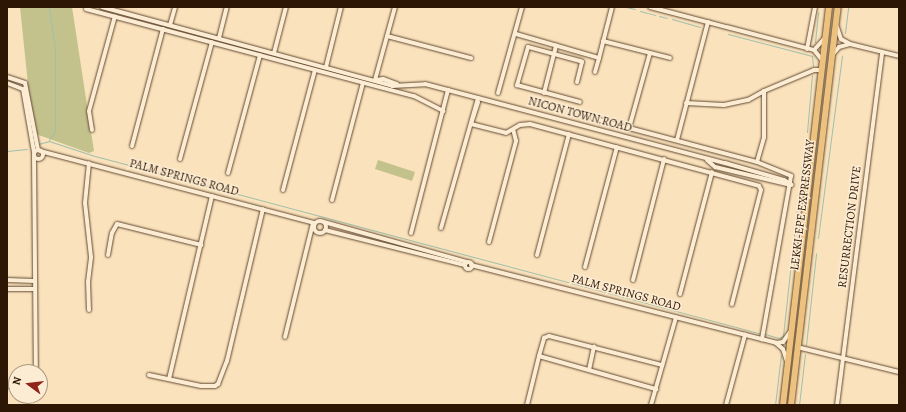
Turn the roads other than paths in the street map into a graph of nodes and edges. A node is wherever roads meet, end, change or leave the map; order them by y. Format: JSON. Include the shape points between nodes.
{"nodes":[{"id":1,"x":102,"y":7,"type":"edge"},
{"id":2,"x":124,"y":7,"type":"edge"},
{"id":3,"x":175,"y":7,"type":"edge"},
{"id":4,"x":227,"y":7,"type":"edge"},
{"id":5,"x":286,"y":7,"type":"edge"},
{"id":6,"x":341,"y":7,"type":"edge"},
{"id":7,"x":395,"y":7,"type":"edge"},
{"id":8,"x":522,"y":7,"type":"edge"},
{"id":9,"x":612,"y":7,"type":"edge"},
{"id":10,"x":650,"y":7,"type":"edge"},
{"id":11,"x":815,"y":7,"type":"edge"},
{"id":12,"x":829,"y":7,"type":"edge"},
{"id":13,"x":838,"y":7,"type":"edge"},
{"id":14,"x":86,"y":8,"type":"dead end"},
{"id":15,"x":122,"y":12,"type":"junction"},
{"id":16,"x":115,"y":16,"type":"junction"},
{"id":17,"x":837,"y":16,"type":"junction"},
{"id":18,"x":708,"y":22,"type":"junction"},
{"id":19,"x":170,"y":25,"type":"junction"},
{"id":20,"x":163,"y":29,"type":"junction"},
{"id":21,"x":516,"y":34,"type":"junction"},
{"id":22,"x":387,"y":36,"type":"junction"},
{"id":23,"x":826,"y":36,"type":"junction"},
{"id":24,"x":219,"y":38,"type":"junction"},
{"id":25,"x":603,"y":41,"type":"junction"},
{"id":26,"x":212,"y":42,"type":"junction"},
{"id":27,"x":850,"y":44,"type":"junction"},
{"id":28,"x":556,"y":46,"type":"junction"},
{"id":29,"x":807,"y":49,"type":"junction"},
{"id":30,"x":814,"y":50,"type":"junction"},
{"id":31,"x":882,"y":52,"type":"junction"},
{"id":32,"x":274,"y":53,"type":"junction"},
{"id":33,"x":650,"y":53,"type":"junction"},
{"id":34,"x":555,"y":54,"type":"junction"},
{"id":35,"x":260,"y":55,"type":"junction"},
{"id":36,"x":899,"y":56,"type":"edge"},
{"id":37,"x":471,"y":58,"type":"dead end"},
{"id":38,"x":599,"y":58,"type":"junction"},
{"id":39,"x":670,"y":58,"type":"dead end"},
{"id":40,"x":831,"y":60,"type":"junction"},
{"id":41,"x":823,"y":61,"type":"junction"},
{"id":42,"x":326,"y":67,"type":"junction"},
{"id":43,"x":315,"y":70,"type":"junction"},
{"id":44,"x":822,"y":70,"type":"junction"},
{"id":45,"x":595,"y":72,"type":"dead end"},
{"id":46,"x":7,"y":77,"type":"edge"},
{"id":47,"x":375,"y":80,"type":"junction"},
{"id":48,"x":577,"y":82,"type":"dead end"},
{"id":49,"x":7,"y":83,"type":"edge"},
{"id":50,"x":363,"y":83,"type":"junction"},
{"id":51,"x":448,"y":90,"type":"junction"},
{"id":52,"x":764,"y":91,"type":"junction"},
{"id":53,"x":498,"y":93,"type":"dead end"},
{"id":54,"x":544,"y":93,"type":"junction"},
{"id":55,"x":478,"y":98,"type":"junction"},
{"id":56,"x":580,"y":102,"type":"dead end"},
{"id":57,"x":686,"y":103,"type":"junction"},
{"id":58,"x":443,"y":110,"type":"junction"},
{"id":59,"x":593,"y":118,"type":"dead end"},
{"id":60,"x":471,"y":124,"type":"junction"},
{"id":61,"x":629,"y":128,"type":"junction"},
{"id":62,"x":513,"y":129,"type":"junction"},
{"id":63,"x":92,"y":130,"type":"dead end"},
{"id":64,"x":569,"y":134,"type":"junction"},
{"id":65,"x":677,"y":140,"type":"junction"},
{"id":66,"x":132,"y":146,"type":"dead end"},
{"id":67,"x":617,"y":147,"type":"junction"},
{"id":68,"x":36,"y":152,"type":"junction"},
{"id":69,"x":48,"y":153,"type":"junction"},
{"id":70,"x":40,"y":157,"type":"junction"},
{"id":71,"x":180,"y":159,"type":"dead end"},
{"id":72,"x":664,"y":159,"type":"junction"},
{"id":73,"x":706,"y":160,"type":"junction"},
{"id":74,"x":717,"y":161,"type":"junction"},
{"id":75,"x":757,"y":162,"type":"junction"},
{"id":76,"x":33,"y":164,"type":"junction"},
{"id":77,"x":89,"y":164,"type":"junction"},
{"id":78,"x":716,"y":167,"type":"junction"},
{"id":79,"x":728,"y":168,"type":"junction"},
{"id":80,"x":712,"y":172,"type":"junction"},
{"id":81,"x":228,"y":173,"type":"dead end"},
{"id":82,"x":792,"y":185,"type":"junction"},
{"id":83,"x":284,"y":190,"type":"dead end"},
{"id":84,"x":212,"y":196,"type":"junction"},
{"id":85,"x":332,"y":200,"type":"dead end"},
{"id":86,"x":263,"y":209,"type":"junction"},
{"id":87,"x":324,"y":222,"type":"junction"},
{"id":88,"x":314,"y":223,"type":"junction"},
{"id":89,"x":440,"y":228,"type":"dead end"},
{"id":90,"x":324,"y":230,"type":"junction"},
{"id":91,"x":411,"y":233,"type":"dead end"},
{"id":92,"x":489,"y":242,"type":"dead end"},
{"id":93,"x":201,"y":245,"type":"junction"},
{"id":94,"x":108,"y":255,"type":"dead end"},
{"id":95,"x":537,"y":255,"type":"dead end"},
{"id":96,"x":467,"y":264,"type":"junction"},
{"id":97,"x":585,"y":267,"type":"dead end"},
{"id":98,"x":7,"y":280,"type":"edge"},
{"id":99,"x":16,"y":280,"type":"junction"},
{"id":100,"x":633,"y":280,"type":"dead end"},
{"id":101,"x":34,"y":281,"type":"junction"},
{"id":102,"x":7,"y":289,"type":"edge"},
{"id":103,"x":15,"y":289,"type":"junction"},
{"id":104,"x":34,"y":290,"type":"junction"},
{"id":105,"x":680,"y":294,"type":"dead end"},
{"id":106,"x":732,"y":304,"type":"dead end"},
{"id":107,"x":89,"y":310,"type":"dead end"},
{"id":108,"x":676,"y":317,"type":"junction"},
{"id":109,"x":792,"y":327,"type":"junction"},
{"id":110,"x":745,"y":335,"type":"junction"},
{"id":111,"x":763,"y":336,"type":"junction"},
{"id":112,"x":285,"y":337,"type":"dead end"},
{"id":113,"x":776,"y":343,"type":"junction"},
{"id":114,"x":798,"y":347,"type":"junction"},
{"id":115,"x":594,"y":348,"type":"junction"},
{"id":116,"x":538,"y":356,"type":"junction"},
{"id":117,"x":843,"y":357,"type":"junction"},
{"id":118,"x":788,"y":363,"type":"junction"},
{"id":119,"x":36,"y":364,"type":"edge"},
{"id":120,"x":662,"y":365,"type":"junction"},
{"id":121,"x":589,"y":370,"type":"junction"},
{"id":122,"x":899,"y":372,"type":"edge"},
{"id":123,"x":149,"y":375,"type":"dead end"},
{"id":124,"x":169,"y":379,"type":"junction"},
{"id":125,"x":656,"y":389,"type":"junction"},
{"id":126,"x":527,"y":405,"type":"edge"},
{"id":127,"x":651,"y":405,"type":"edge"},
{"id":128,"x":726,"y":405,"type":"edge"},
{"id":129,"x":783,"y":405,"type":"edge"},
{"id":130,"x":791,"y":405,"type":"edge"},
{"id":131,"x":837,"y":405,"type":"edge"}],
"edges":[{"from":1,"to":15,"type":"street","name":"NICON TOWN ROAD"},
{"from":2,"to":15,"type":"street"},
{"from":3,"to":19,"type":"street"},
{"from":4,"to":24,"type":"street"},
{"from":5,"to":32,"type":"street"},
{"from":6,"to":42,"type":"street"},
{"from":7,"to":22,"type":"street"},
{"from":8,"to":21,"type":"street"},
{"from":9,"to":25,"type":"street"},
{"from":10,"to":18,"type":"street"},
{"from":11,"to":29,"type":"street"},
{"from":12,"to":23,"type":"highway","name":"LEKKI-EPE EXPRESSWAY"},
{"from":13,"to":17,"type":"highway","name":"LEKKI-EPE EXPRESSWAY"},
{"from":14,"to":16,"type":"street"},
{"from":15,"to":19,"type":"street","name":"NICON TOWN ROAD"},
{"from":16,"to":20,"type":"street"},
{"from":16,"to":63,"type":"street","via":[[89,111]]},
{"from":17,"to":27,"type":"street","via":[[839,35]]},
{"from":17,"to":40,"type":"highway","name":"LEKKI-EPE EXPRESSWAY"},
{"from":18,"to":29,"type":"street"},
{"from":18,"to":57,"type":"street"},
{"from":19,"to":24,"type":"street","name":"NICON TOWN ROAD"},
{"from":20,"to":26,"type":"street"},
{"from":20,"to":66,"type":"street"},
{"from":21,"to":28,"type":"street"},
{"from":21,"to":53,"type":"street"},
{"from":22,"to":37,"type":"street"},
{"from":22,"to":47,"type":"street"},
{"from":23,"to":30,"type":"street"},
{"from":23,"to":41,"type":"highway","name":"LEKKI-EPE EXPRESSWAY"},
{"from":24,"to":32,"type":"street","name":"NICON TOWN ROAD"},
{"from":25,"to":33,"type":"street"},
{"from":25,"to":38,"type":"street"},
{"from":26,"to":35,"type":"street"},
{"from":26,"to":71,"type":"street"},
{"from":27,"to":31,"type":"street"},
{"from":27,"to":40,"type":"street","via":[[839,47]]},
{"from":28,"to":34,"type":"street"},
{"from":28,"to":38,"type":"street"},
{"from":29,"to":30,"type":"street"},
{"from":30,"to":41,"type":"street"},
{"from":31,"to":36,"type":"street"},
{"from":31,"to":117,"type":"street","name":"RESURRECTION DRIVE"},
{"from":32,"to":42,"type":"street","name":"NICON TOWN ROAD"},
{"from":33,"to":39,"type":"street"},
{"from":33,"to":61,"type":"street"},
{"from":34,"to":48,"type":"street","via":[[582,62]]},
{"from":34,"to":54,"type":"street"},
{"from":34,"to":54,"type":"street","via":[[528,47],[517,85]]},
{"from":35,"to":43,"type":"street"},
{"from":35,"to":81,"type":"street"},
{"from":38,"to":45,"type":"street"},
{"from":40,"to":114,"type":"highway","name":"LEKKI-EPE EXPRESSWAY"},
{"from":41,"to":44,"type":"highway","name":"LEKKI-EPE EXPRESSWAY"},
{"from":42,"to":47,"type":"street","name":"NICON TOWN ROAD"},
{"from":43,"to":50,"type":"street"},
{"from":43,"to":83,"type":"street"},
{"from":44,"to":52,"type":"street","via":[[814,70]]},
{"from":44,"to":109,"type":"highway","name":"LEKKI-EPE EXPRESSWAY"},
{"from":46,"to":68,"type":"street","via":[[23,80],[25,83]]},
{"from":47,"to":51,"type":"street","name":"NICON TOWN ROAD","via":[[392,86],[425,84]]},
{"from":49,"to":68,"type":"street","via":[[23,89]]},
{"from":50,"to":58,"type":"street","via":[[414,96]]},
{"from":50,"to":85,"type":"street"},
{"from":51,"to":55,"type":"street","name":"NICON TOWN ROAD"},
{"from":51,"to":58,"type":"street"},
{"from":52,"to":57,"type":"street","via":[[748,100],[724,105]]},
{"from":52,"to":75,"type":"street","via":[[764,137]]},
{"from":54,"to":56,"type":"street"},
{"from":55,"to":60,"type":"street"},
{"from":55,"to":73,"type":"street","name":"NICON TOWN ROAD"},
{"from":57,"to":65,"type":"street"},
{"from":58,"to":91,"type":"street"},
{"from":59,"to":61,"type":"street"},
{"from":60,"to":62,"type":"street","via":[[503,133]]},
{"from":60,"to":89,"type":"street"},
{"from":61,"to":65,"type":"street"},
{"from":62,"to":64,"type":"street","via":[[530,124]]},
{"from":62,"to":92,"type":"street","via":[[516,141]]},
{"from":64,"to":67,"type":"street"},
{"from":64,"to":95,"type":"street"},
{"from":65,"to":75,"type":"street"},
{"from":67,"to":72,"type":"street"},
{"from":67,"to":97,"type":"street"},
{"from":68,"to":69,"type":"street","name":"PALM SPRINGS ROAD"},
{"from":68,"to":70,"type":"street"},
{"from":68,"to":70,"type":"street"},
{"from":68,"to":76,"type":"street"},
{"from":69,"to":70,"type":"street"},
{"from":69,"to":77,"type":"street","name":"PALM SPRINGS ROAD"},
{"from":70,"to":76,"type":"street"},
{"from":72,"to":80,"type":"street"},
{"from":72,"to":100,"type":"street"},
{"from":73,"to":74,"type":"street","name":"NICON TOWN ROAD"},
{"from":73,"to":78,"type":"street","name":"NICON TOWN ROAD"},
{"from":74,"to":78,"type":"street"},
{"from":74,"to":79,"type":"street","name":"NICON TOWN ROAD"},
{"from":75,"to":82,"type":"street","via":[[789,174],[793,179]]},
{"from":76,"to":101,"type":"street"},
{"from":77,"to":84,"type":"street","name":"PALM SPRINGS ROAD"},
{"from":77,"to":107,"type":"street","via":[[85,203],[91,257],[88,282]]},
{"from":78,"to":79,"type":"street","name":"NICON TOWN ROAD"},
{"from":79,"to":82,"type":"street","name":"NICON TOWN ROAD","via":[[784,180]]},
{"from":80,"to":105,"type":"street"},
{"from":80,"to":106,"type":"street","via":[[753,183],[761,190]]},
{"from":82,"to":111,"type":"street"},
{"from":84,"to":86,"type":"street","name":"PALM SPRINGS ROAD"},
{"from":84,"to":93,"type":"street"},
{"from":86,"to":88,"type":"street","name":"PALM SPRINGS ROAD"},
{"from":86,"to":124,"type":"street","via":[[221,379],[215,386]]},
{"from":87,"to":88,"type":"street"},
{"from":87,"to":90,"type":"street"},
{"from":87,"to":96,"type":"street"},
{"from":88,"to":90,"type":"street","via":[[316,232]]},
{"from":88,"to":112,"type":"street"},
{"from":90,"to":96,"type":"street"},
{"from":93,"to":94,"type":"street","via":[[117,224],[112,233]]},
{"from":93,"to":124,"type":"street"},
{"from":96,"to":108,"type":"street","name":"PALM SPRINGS ROAD"},
{"from":98,"to":99,"type":"street"},
{"from":99,"to":101,"type":"street"},
{"from":99,"to":103,"type":"street"},
{"from":101,"to":104,"type":"street"},
{"from":102,"to":103,"type":"street"},
{"from":103,"to":104,"type":"street"},
{"from":104,"to":119,"type":"street"},
{"from":108,"to":110,"type":"street","name":"PALM SPRINGS ROAD"},
{"from":108,"to":120,"type":"street"},
{"from":109,"to":113,"type":"street","via":[[786,339]]},
{"from":109,"to":118,"type":"highway","name":"LEKKI-EPE EXPRESSWAY"},
{"from":110,"to":111,"type":"street","name":"PALM SPRINGS ROAD"},
{"from":110,"to":128,"type":"street"},
{"from":111,"to":113,"type":"street","name":"PALM SPRINGS ROAD"},
{"from":113,"to":118,"type":"street","via":[[783,349]]},
{"from":114,"to":117,"type":"street"},
{"from":114,"to":130,"type":"highway","name":"LEKKI-EPE EXPRESSWAY"},
{"from":115,"to":116,"type":"street","via":[[546,337]]},
{"from":115,"to":120,"type":"street"},
{"from":115,"to":121,"type":"street"},
{"from":116,"to":121,"type":"street"},
{"from":116,"to":126,"type":"street"},
{"from":117,"to":122,"type":"street"},
{"from":117,"to":131,"type":"street","name":"RESURRECTION DRIVE"},
{"from":118,"to":129,"type":"highway","name":"LEKKI-EPE EXPRESSWAY"},
{"from":120,"to":125,"type":"street"},
{"from":121,"to":125,"type":"street"},
{"from":123,"to":124,"type":"street"},
{"from":125,"to":127,"type":"street"}]}
